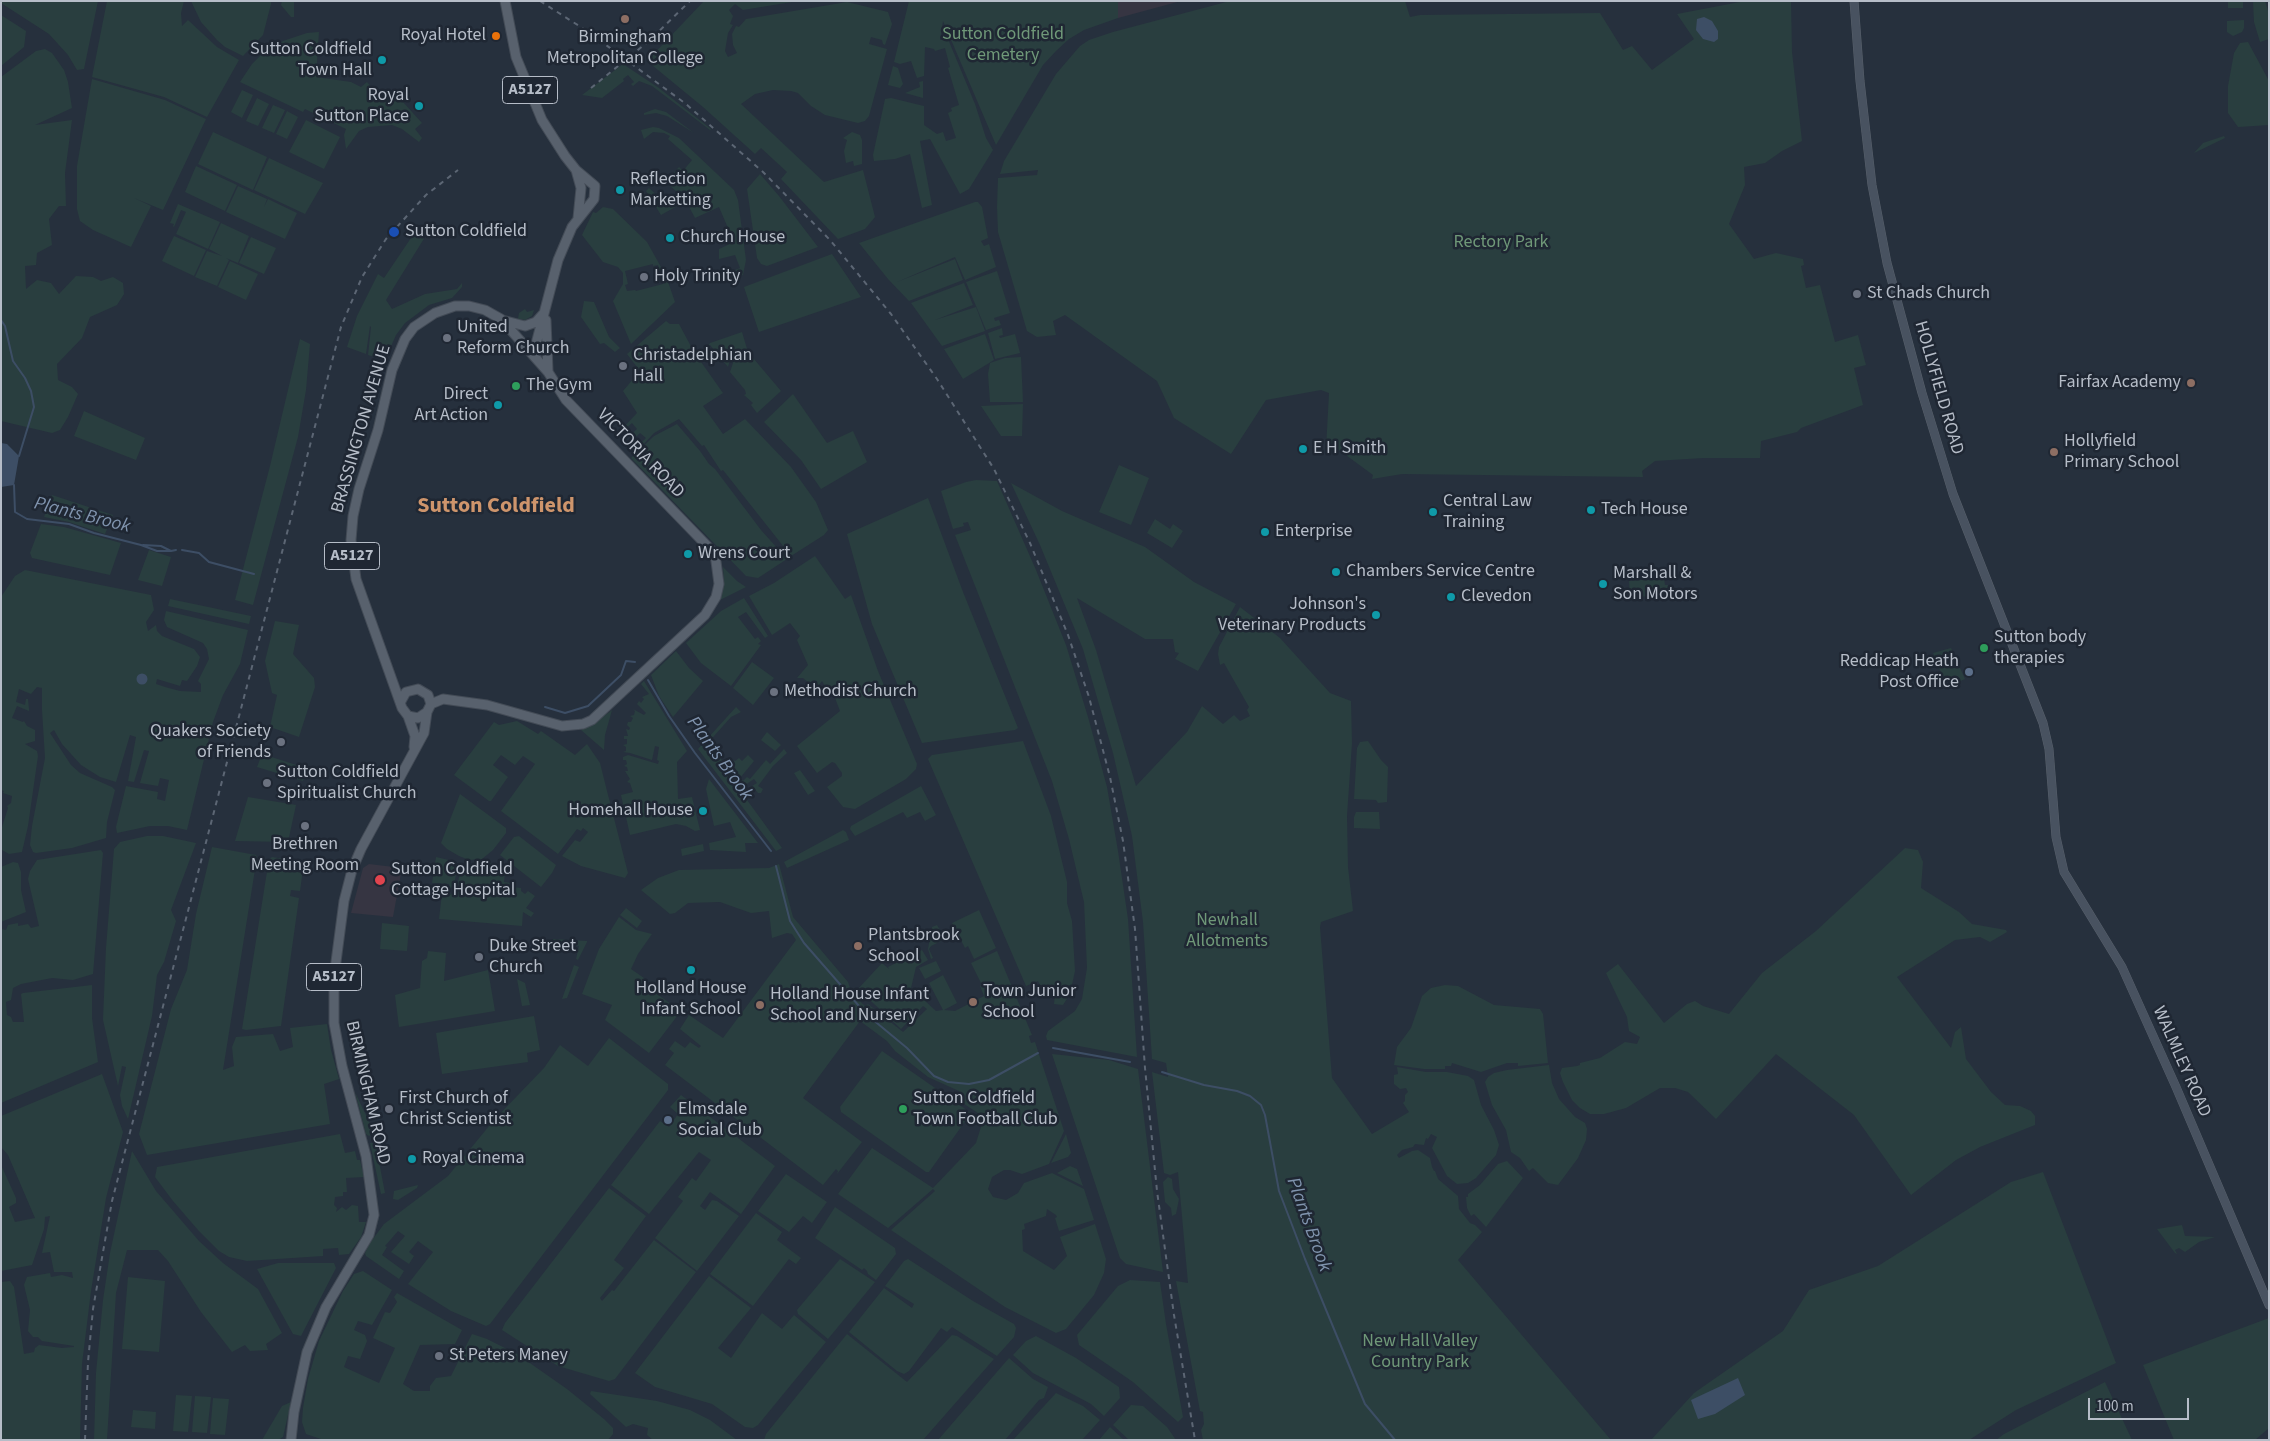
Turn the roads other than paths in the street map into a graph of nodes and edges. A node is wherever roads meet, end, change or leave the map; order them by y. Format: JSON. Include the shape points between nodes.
{"nodes":[{"id":1,"x":505,"y":1,"type":"edge"},
{"id":2,"x":1854,"y":1,"type":"edge"},
{"id":3,"x":576,"y":170,"type":"junction"},
{"id":4,"x":578,"y":218,"type":"junction"},
{"id":5,"x":546,"y":311,"type":"junction"},
{"id":6,"x":501,"y":320,"type":"junction"},
{"id":7,"x":536,"y":358,"type":"junction"},
{"id":8,"x":548,"y":372,"type":"junction"},
{"id":9,"x":401,"y":701,"type":"junction"},
{"id":10,"x":429,"y":708,"type":"junction"},
{"id":11,"x":408,"y":716,"type":"junction"},
{"id":12,"x":413,"y":751,"type":"junction"},
{"id":13,"x":2056,"y":837,"type":"joint"},
{"id":14,"x":2269,"y":1305,"type":"edge"},
{"id":15,"x":291,"y":1440,"type":"edge"}],
"edges":[{"from":1,"to":3,"type":"main road","number":"A5127","via":[[511,40],[525,80],[542,120]]},
{"from":2,"to":13,"type":"main road","name":"HOLLYFIELD ROAD","via":[[1871,176],[1885,256],[1922,393],[1954,494],[2047,736]]},
{"from":3,"to":4,"type":"main road","number":"A5127","via":[[581,188]]},
{"from":3,"to":4,"type":"main road","number":"A5127","via":[[595,186],[594,199]]},
{"from":4,"to":5,"type":"main road","number":"A5127","via":[[558,260]]},
{"from":5,"to":6,"type":"main road","number":"A5127","via":[[536,322],[525,326]]},
{"from":5,"to":7,"type":"main road","via":[[536,344]]},
{"from":5,"to":8,"type":"main road"},
{"from":6,"to":7,"type":"main road","name":"BRASSINGTON AVENUE","number":"A5127"},
{"from":6,"to":9,"type":"main road","name":"BRASSINGTON AVENUE","number":"A5127","via":[[484,310],[455,306],[427,317],[409,332],[392,370],[355,505],[351,540],[356,579]]},
{"from":7,"to":8,"type":"main road","name":"BRASSINGTON AVENUE","number":"A5127"},
{"from":8,"to":10,"type":"main road","name":"VICTORIA ROAD","via":[[566,400],[715,554],[719,584],[716,597],[705,615],[599,715],[583,724],[555,725],[487,705],[443,699]]},
{"from":9,"to":10,"type":"main road","via":[[406,692],[418,689],[428,695]]},
{"from":9,"to":11,"type":"main road"},
{"from":10,"to":11,"type":"main road","via":[[418,718]]},
{"from":10,"to":12,"type":"main road","number":"A5127","via":[[424,733]]},
{"from":11,"to":12,"type":"main road","via":[[415,736]]},
{"from":12,"to":15,"type":"main road","name":"BIRMINGHAM ROAD","number":"A5127","via":[[352,870],[336,960],[333,1007],[337,1044],[366,1156],[374,1215],[369,1235],[326,1307],[307,1352]]},
{"from":13,"to":14,"type":"main road","name":"WALMLEY ROAD","via":[[2064,872],[2122,967]]}]}
